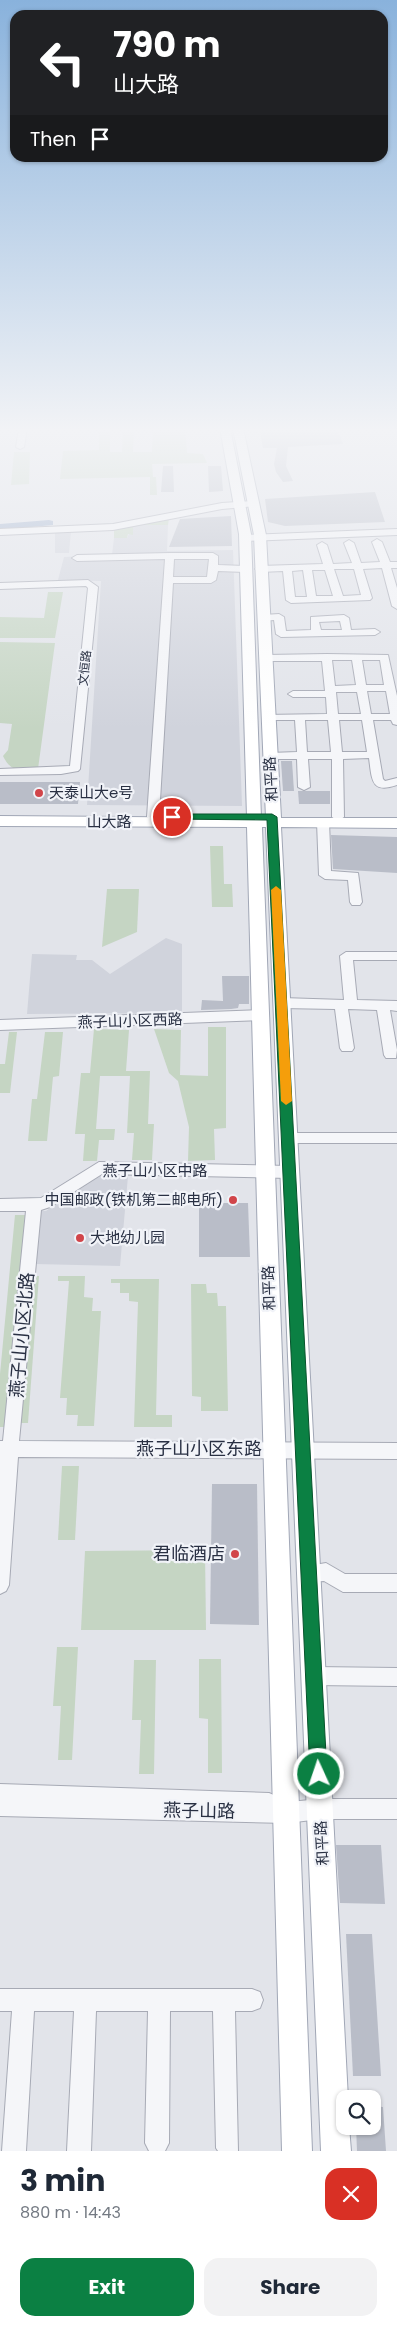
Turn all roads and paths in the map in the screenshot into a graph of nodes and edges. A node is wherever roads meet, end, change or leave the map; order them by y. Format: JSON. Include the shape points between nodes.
{"nodes":[{"id":1,"x":49,"y":528,"type":"edge"},
{"id":2,"x":244,"y":528,"type":"edge"},
{"id":3,"x":258,"y":528,"type":"edge"},
{"id":4,"x":397,"y":530,"type":"edge"},
{"id":5,"x":0,"y":532,"type":"edge"},
{"id":6,"x":245,"y":536,"type":"junction"},
{"id":7,"x":260,"y":536,"type":"junction"},
{"id":8,"x":377,"y":542,"type":"dead end"},
{"id":9,"x":349,"y":543,"type":"dead end"},
{"id":10,"x":322,"y":545,"type":"dead end"},
{"id":11,"x":170,"y":556,"type":"junction"},
{"id":12,"x":76,"y":558,"type":"dead end"},
{"id":13,"x":386,"y":565,"type":"junction"},
{"id":14,"x":397,"y":565,"type":"edge"},
{"id":15,"x":358,"y":566,"type":"junction"},
{"id":16,"x":330,"y":567,"type":"junction"},
{"id":17,"x":214,"y":568,"type":"junction"},
{"id":18,"x":287,"y":568,"type":"junction"},
{"id":19,"x":307,"y":568,"type":"junction"},
{"id":20,"x":245,"y":569,"type":"junction"},
{"id":21,"x":260,"y":569,"type":"junction"},
{"id":22,"x":168,"y":580,"type":"junction"},
{"id":23,"x":0,"y":586,"type":"edge"},
{"id":24,"x":338,"y":598,"type":"junction"},
{"id":25,"x":312,"y":599,"type":"junction"},
{"id":26,"x":397,"y":606,"type":"edge"},
{"id":27,"x":263,"y":618,"type":"junction"},
{"id":28,"x":347,"y":632,"type":"junction"},
{"id":29,"x":375,"y":632,"type":"dead end"},
{"id":30,"x":316,"y":633,"type":"junction"},
{"id":31,"x":327,"y":657,"type":"junction"},
{"id":32,"x":356,"y":657,"type":"junction"},
{"id":33,"x":264,"y":658,"type":"junction"},
{"id":34,"x":362,"y":688,"type":"junction"},
{"id":35,"x":390,"y":688,"type":"junction"},
{"id":36,"x":330,"y":692,"type":"junction"},
{"id":37,"x":293,"y":694,"type":"dead end"},
{"id":38,"x":332,"y":717,"type":"junction"},
{"id":39,"x":367,"y":717,"type":"junction"},
{"id":40,"x":268,"y":718,"type":"junction"},
{"id":41,"x":300,"y":718,"type":"junction"},
{"id":42,"x":397,"y":719,"type":"edge"},
{"id":43,"x":302,"y":755,"type":"junction"},
{"id":44,"x":336,"y":755,"type":"junction"},
{"id":45,"x":374,"y":755,"type":"junction"},
{"id":46,"x":270,"y":756,"type":"junction"},
{"id":47,"x":0,"y":772,"type":"edge"},
{"id":48,"x":397,"y":781,"type":"edge"},
{"id":49,"x":304,"y":787,"type":"dead end"},
{"id":50,"x":0,"y":816,"type":"edge"},
{"id":51,"x":153,"y":816,"type":"junction"},
{"id":52,"x":338,"y":818,"type":"junction"},
{"id":53,"x":397,"y":818,"type":"edge"},
{"id":54,"x":263,"y":820,"type":"junction"},
{"id":55,"x":0,"y":821,"type":"edge"},
{"id":56,"x":323,"y":822,"type":"junction"},
{"id":57,"x":397,"y":823,"type":"edge"},
{"id":58,"x":356,"y":902,"type":"dead end"},
{"id":59,"x":397,"y":956,"type":"edge"},
{"id":60,"x":282,"y":1003,"type":"junction"},
{"id":61,"x":346,"y":1004,"type":"junction"},
{"id":62,"x":383,"y":1005,"type":"junction"},
{"id":63,"x":397,"y":1006,"type":"edge"},
{"id":64,"x":260,"y":1015,"type":"junction"},
{"id":65,"x":0,"y":1025,"type":"edge"},
{"id":66,"x":347,"y":1048,"type":"dead end"},
{"id":67,"x":391,"y":1055,"type":"dead end"},
{"id":68,"x":288,"y":1138,"type":"junction"},
{"id":69,"x":397,"y":1138,"type":"edge"},
{"id":70,"x":266,"y":1172,"type":"junction"},
{"id":71,"x":290,"y":1172,"type":"junction"},
{"id":72,"x":0,"y":1205,"type":"edge"},
{"id":73,"x":34,"y":1205,"type":"junction"},
{"id":74,"x":6,"y":1449,"type":"edge"},
{"id":75,"x":275,"y":1449,"type":"junction"},
{"id":76,"x":303,"y":1450,"type":"junction"},
{"id":77,"x":397,"y":1451,"type":"edge"},
{"id":78,"x":309,"y":1572,"type":"junction"},
{"id":79,"x":397,"y":1583,"type":"edge"},
{"id":80,"x":0,"y":1585,"type":"edge"},
{"id":81,"x":314,"y":1676,"type":"junction"},
{"id":82,"x":397,"y":1677,"type":"edge"},
{"id":83,"x":0,"y":1794,"type":"edge"},
{"id":84,"x":397,"y":1803,"type":"edge"},
{"id":85,"x":0,"y":1806,"type":"edge"},
{"id":86,"x":320,"y":1806,"type":"junction"},
{"id":87,"x":287,"y":1808,"type":"junction"},
{"id":88,"x":397,"y":1809,"type":"edge"},
{"id":89,"x":0,"y":2000,"type":"edge"},
{"id":90,"x":24,"y":2000,"type":"junction"},
{"id":91,"x":85,"y":2000,"type":"junction"},
{"id":92,"x":159,"y":2000,"type":"junction"},
{"id":93,"x":224,"y":2000,"type":"junction"},
{"id":94,"x":252,"y":2000,"type":"dead end"},
{"id":95,"x":156,"y":2143,"type":"dead end"},
{"id":96,"x":228,"y":2148,"type":"dead end"},
{"id":97,"x":14,"y":2151,"type":"edge"},
{"id":98,"x":79,"y":2151,"type":"edge"},
{"id":99,"x":298,"y":2151,"type":"edge"},
{"id":100,"x":336,"y":2151,"type":"edge"}],
"edges":[{"from":1,"to":5,"type":"street"},
{"from":2,"to":6,"type":"main road","name":"和平路"},
{"from":3,"to":7,"type":"main road","name":"和平路"},
{"from":4,"to":7,"type":"street"},
{"from":6,"to":7,"type":"street"},
{"from":6,"to":20,"type":"main road","name":"和平路"},
{"from":7,"to":21,"type":"main road","name":"和平路"},
{"from":8,"to":13,"type":"street"},
{"from":9,"to":15,"type":"street"},
{"from":10,"to":16,"type":"street"},
{"from":11,"to":12,"type":"street"},
{"from":11,"to":17,"type":"street","via":[[213,556]]},
{"from":11,"to":22,"type":"street"},
{"from":13,"to":14,"type":"street"},
{"from":13,"to":15,"type":"street"},
{"from":13,"to":26,"type":"street"},
{"from":15,"to":16,"type":"street"},
{"from":15,"to":24,"type":"street","via":[[367,598]]},
{"from":16,"to":19,"type":"street"},
{"from":16,"to":24,"type":"street"},
{"from":17,"to":20,"type":"street"},
{"from":17,"to":22,"type":"street","via":[[211,580]]},
{"from":18,"to":19,"type":"street"},
{"from":18,"to":21,"type":"street"},
{"from":18,"to":25,"type":"street","via":[[291,600]]},
{"from":19,"to":25,"type":"street"},
{"from":20,"to":54,"type":"main road","name":"和平路"},
{"from":21,"to":27,"type":"main road","name":"和平路"},
{"from":22,"to":51,"type":"street"},
{"from":23,"to":47,"type":"street","name":"文恒路","via":[[88,583],[94,587],[74,769]]},
{"from":24,"to":25,"type":"street"},
{"from":27,"to":30,"type":"street","via":[[279,617],[281,634]]},
{"from":27,"to":33,"type":"main road","name":"和平路"},
{"from":28,"to":29,"type":"street"},
{"from":28,"to":30,"type":"street"},
{"from":28,"to":30,"type":"street","via":[[344,618],[314,619]]},
{"from":31,"to":32,"type":"street"},
{"from":31,"to":33,"type":"street"},
{"from":31,"to":36,"type":"street"},
{"from":32,"to":34,"type":"street"},
{"from":32,"to":35,"type":"street","via":[[384,657]]},
{"from":33,"to":40,"type":"main road","name":"和平路"},
{"from":34,"to":35,"type":"street"},
{"from":34,"to":36,"type":"street"},
{"from":34,"to":39,"type":"street"},
{"from":35,"to":42,"type":"street"},
{"from":36,"to":37,"type":"street"},
{"from":36,"to":38,"type":"street"},
{"from":38,"to":39,"type":"street"},
{"from":38,"to":41,"type":"street"},
{"from":38,"to":44,"type":"street"},
{"from":39,"to":42,"type":"street"},
{"from":39,"to":45,"type":"street"},
{"from":40,"to":41,"type":"street"},
{"from":40,"to":46,"type":"main road","name":"和平路"},
{"from":41,"to":43,"type":"street"},
{"from":43,"to":44,"type":"street"},
{"from":43,"to":46,"type":"street"},
{"from":43,"to":49,"type":"street"},
{"from":44,"to":45,"type":"street"},
{"from":44,"to":52,"type":"street"},
{"from":45,"to":48,"type":"street","via":[[378,780],[383,786]]},
{"from":46,"to":54,"type":"main road","name":"和平路"},
{"from":50,"to":51,"type":"main road","name":"山大路"},
{"from":51,"to":54,"type":"main road","name":"山大路"},
{"from":52,"to":53,"type":"main road","name":"山大路"},
{"from":52,"to":54,"type":"main road","name":"山大路"},
{"from":54,"to":55,"type":"main road","name":"山大路"},
{"from":54,"to":56,"type":"main road","name":"山大路"},
{"from":54,"to":60,"type":"main road","name":"和平路"},
{"from":54,"to":64,"type":"main road","name":"和平路"},
{"from":56,"to":57,"type":"main road","name":"山大路"},
{"from":56,"to":58,"type":"street","via":[[326,875],[354,876]]},
{"from":59,"to":61,"type":"street","via":[[346,956]]},
{"from":60,"to":61,"type":"street"},
{"from":60,"to":68,"type":"main road","name":"和平路"},
{"from":61,"to":62,"type":"street"},
{"from":61,"to":66,"type":"street"},
{"from":62,"to":63,"type":"street"},
{"from":62,"to":67,"type":"street"},
{"from":64,"to":65,"type":"street","name":"燕子山小区西路"},
{"from":64,"to":70,"type":"main road","name":"和平路"},
{"from":68,"to":69,"type":"street"},
{"from":68,"to":71,"type":"main road","name":"和平路"},
{"from":70,"to":71,"type":"street","name":"燕子山小区中路"},
{"from":70,"to":73,"type":"street","name":"燕子山小区中路","via":[[99,1168],[45,1203]]},
{"from":70,"to":75,"type":"main road","name":"和平路"},
{"from":71,"to":76,"type":"main road","name":"和平路"},
{"from":72,"to":73,"type":"street","name":"燕子山小区中路"},
{"from":73,"to":74,"type":"street","name":"燕子山小区北路","via":[[11,1441]]},
{"from":74,"to":75,"type":"street","name":"燕子山小区东路"},
{"from":74,"to":80,"type":"street","name":"燕子山小区北路"},
{"from":75,"to":76,"type":"street","name":"燕子山小区东路"},
{"from":75,"to":87,"type":"main road","name":"和平路"},
{"from":76,"to":77,"type":"street","name":"燕子山小区东路"},
{"from":76,"to":78,"type":"main road","name":"和平路"},
{"from":78,"to":79,"type":"street","via":[[326,1572],[343,1582]]},
{"from":78,"to":81,"type":"main road","name":"和平路"},
{"from":81,"to":82,"type":"street"},
{"from":81,"to":86,"type":"main road","name":"和平路"},
{"from":83,"to":87,"type":"street","name":"燕子山路"},
{"from":84,"to":86,"type":"street","name":"燕子山路"},
{"from":85,"to":87,"type":"street","name":"燕子山路"},
{"from":86,"to":87,"type":"street","name":"燕子山路"},
{"from":86,"to":88,"type":"street","name":"燕子山路"},
{"from":86,"to":100,"type":"main road","name":"和平路"},
{"from":87,"to":99,"type":"main road","name":"和平路"},
{"from":89,"to":90,"type":"street"},
{"from":90,"to":91,"type":"street"},
{"from":90,"to":97,"type":"street"},
{"from":91,"to":92,"type":"street"},
{"from":91,"to":98,"type":"street"},
{"from":92,"to":93,"type":"street"},
{"from":92,"to":95,"type":"street"},
{"from":93,"to":94,"type":"street"},
{"from":93,"to":96,"type":"street"}]}
